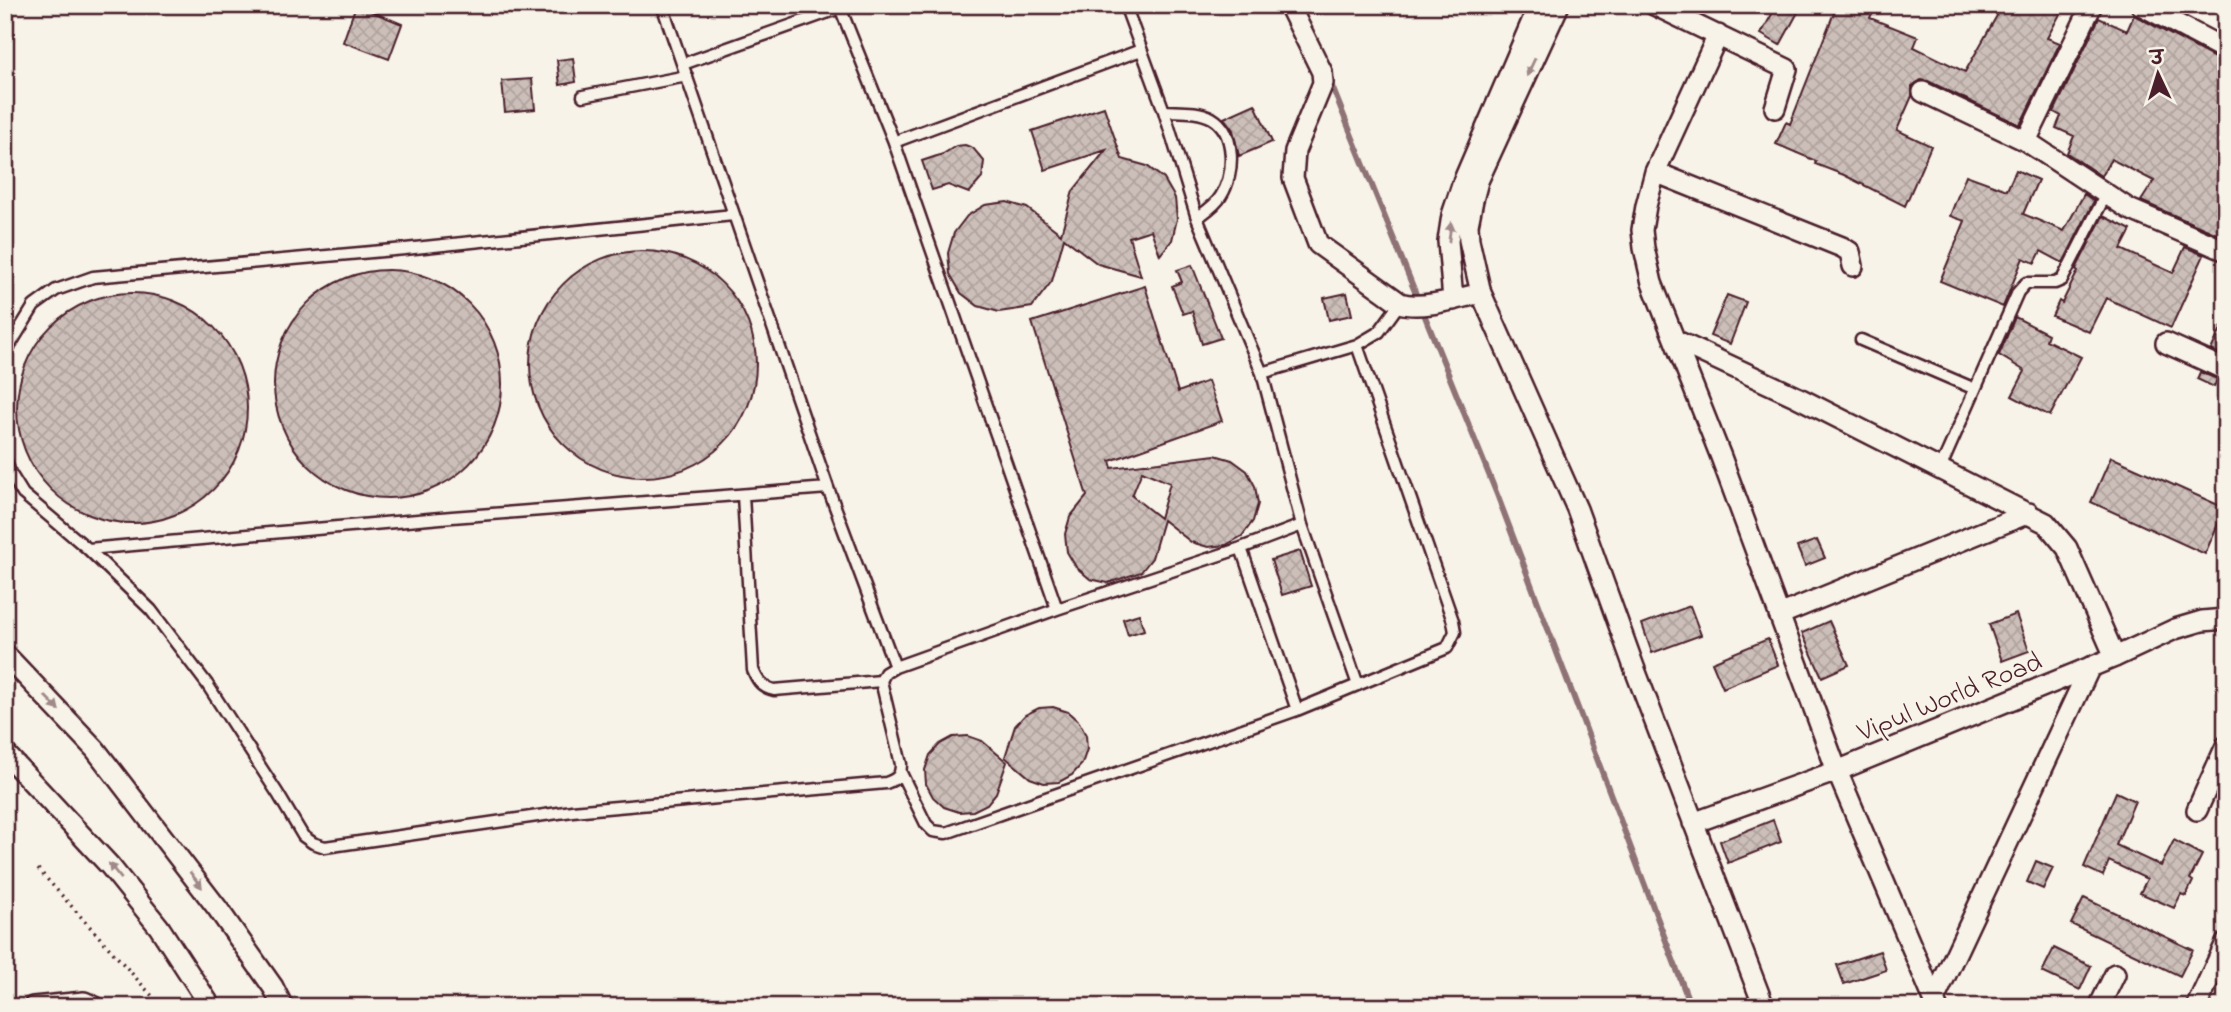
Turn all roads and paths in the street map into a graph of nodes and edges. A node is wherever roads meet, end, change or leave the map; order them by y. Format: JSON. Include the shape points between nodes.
{"nodes":[{"id":1,"x":662,"y":5,"type":"edge"},
{"id":2,"x":1125,"y":5,"type":"edge"},
{"id":3,"x":1289,"y":5,"type":"edge"},
{"id":4,"x":1539,"y":5,"type":"edge"},
{"id":5,"x":1559,"y":5,"type":"edge"},
{"id":6,"x":1654,"y":5,"type":"edge"},
{"id":7,"x":2092,"y":5,"type":"edge"},
{"id":8,"x":2141,"y":5,"type":"edge"},
{"id":9,"x":839,"y":7,"type":"edge"},
{"id":10,"x":1718,"y":35,"type":"junction"},
{"id":11,"x":1141,"y":50,"type":"junction"},
{"id":12,"x":2226,"y":50,"type":"edge"},
{"id":13,"x":682,"y":64,"type":"junction"},
{"id":14,"x":687,"y":76,"type":"junction"},
{"id":15,"x":1923,"y":92,"type":"dead end"},
{"id":16,"x":583,"y":96,"type":"dead end"},
{"id":17,"x":1775,"y":108,"type":"dead end"},
{"id":18,"x":1164,"y":111,"type":"junction"},
{"id":19,"x":2026,"y":141,"type":"junction"},
{"id":20,"x":894,"y":142,"type":"junction"},
{"id":21,"x":1655,"y":172,"type":"junction"},
{"id":22,"x":2106,"y":194,"type":"junction"},
{"id":23,"x":733,"y":215,"type":"junction"},
{"id":24,"x":1197,"y":218,"type":"junction"},
{"id":25,"x":2226,"y":251,"type":"edge"},
{"id":26,"x":1853,"y":266,"type":"dead end"},
{"id":27,"x":1481,"y":293,"type":"junction"},
{"id":28,"x":1453,"y":300,"type":"junction"},
{"id":29,"x":1415,"y":304,"type":"junction"},
{"id":30,"x":1675,"y":340,"type":"junction"},
{"id":31,"x":1861,"y":340,"type":"dead end"},
{"id":32,"x":2166,"y":343,"type":"dead end"},
{"id":33,"x":1357,"y":345,"type":"junction"},
{"id":34,"x":5,"y":353,"type":"edge"},
{"id":35,"x":2226,"y":370,"type":"edge"},
{"id":36,"x":1262,"y":373,"type":"junction"},
{"id":37,"x":1975,"y":389,"type":"junction"},
{"id":38,"x":5,"y":458,"type":"edge"},
{"id":39,"x":1940,"y":469,"type":"junction"},
{"id":40,"x":828,"y":488,"type":"junction"},
{"id":41,"x":743,"y":495,"type":"junction"},
{"id":42,"x":2029,"y":513,"type":"junction"},
{"id":43,"x":1302,"y":525,"type":"junction"},
{"id":44,"x":1241,"y":548,"type":"junction"},
{"id":45,"x":88,"y":549,"type":"junction"},
{"id":46,"x":1057,"y":608,"type":"junction"},
{"id":47,"x":1779,"y":615,"type":"junction"},
{"id":48,"x":2226,"y":620,"type":"edge"},
{"id":49,"x":5,"y":654,"type":"edge"},
{"id":50,"x":2115,"y":657,"type":"junction"},
{"id":51,"x":895,"y":667,"type":"junction"},
{"id":52,"x":2090,"y":667,"type":"junction"},
{"id":53,"x":881,"y":681,"type":"junction"},
{"id":54,"x":1359,"y":685,"type":"junction"},
{"id":55,"x":1297,"y":710,"type":"junction"},
{"id":56,"x":2226,"y":746,"type":"edge"},
{"id":57,"x":5,"y":753,"type":"edge"},
{"id":58,"x":1837,"y":771,"type":"junction"},
{"id":59,"x":901,"y":773,"type":"junction"},
{"id":60,"x":2197,"y":810,"type":"dead end"},
{"id":61,"x":1693,"y":823,"type":"junction"},
{"id":62,"x":38,"y":869,"type":"dead end"},
{"id":63,"x":2226,"y":943,"type":"edge"},
{"id":64,"x":2115,"y":974,"type":"dead end"},
{"id":65,"x":1936,"y":1002,"type":"edge"},
{"id":66,"x":33,"y":1007,"type":"edge"},
{"id":67,"x":95,"y":1007,"type":"edge"},
{"id":68,"x":162,"y":1007,"type":"edge"},
{"id":69,"x":211,"y":1007,"type":"edge"},
{"id":70,"x":284,"y":1007,"type":"edge"},
{"id":71,"x":1764,"y":1007,"type":"edge"},
{"id":72,"x":2099,"y":1007,"type":"edge"},
{"id":73,"x":2196,"y":1007,"type":"edge"}],
"edges":[{"from":1,"to":13,"type":"lane"},
{"from":2,"to":11,"type":"lane"},
{"from":3,"to":29,"type":"street","via":[[1322,72],[1323,83],[1292,166],[1312,231],[1325,251]]},
{"from":28,"to":4,"type":"street","one_way":true,"via":[[1448,241],[1452,215]]},
{"from":5,"to":27,"type":"street","one_way":true,"via":[[1478,181],[1468,225]]},
{"from":6,"to":10,"type":"street"},
{"from":7,"to":19,"type":"street"},
{"from":8,"to":12,"type":"street"},
{"from":9,"to":13,"type":"lane"},
{"from":9,"to":20,"type":"lane"},
{"from":10,"to":17,"type":"street","via":[[1787,69]]},
{"from":10,"to":21,"type":"street"},
{"from":11,"to":18,"type":"lane"},
{"from":11,"to":20,"type":"lane"},
{"from":13,"to":14,"type":"lane"},
{"from":14,"to":16,"type":"lane"},
{"from":14,"to":23,"type":"lane"},
{"from":15,"to":19,"type":"street"},
{"from":18,"to":24,"type":"lane"},
{"from":18,"to":24,"type":"lane","via":[[1212,118],[1222,125],[1231,150],[1222,196]]},
{"from":19,"to":22,"type":"street"},
{"from":20,"to":46,"type":"lane"},
{"from":21,"to":26,"type":"street","via":[[1842,247],[1850,252]]},
{"from":21,"to":30,"type":"street","via":[[1646,206],[1644,248]]},
{"from":22,"to":25,"type":"street","via":[[2129,209]]},
{"from":22,"to":37,"type":"lane","via":[[2062,280],[2026,283],[2018,292]]},
{"from":23,"to":34,"type":"lane","via":[[93,277],[56,290],[34,306]]},
{"from":23,"to":40,"type":"lane"},
{"from":24,"to":36,"type":"lane"},
{"from":27,"to":28,"type":"street"},
{"from":27,"to":61,"type":"street","via":[[1577,509]]},
{"from":28,"to":29,"type":"street"},
{"from":29,"to":33,"type":"lane"},
{"from":30,"to":39,"type":"street"},
{"from":30,"to":47,"type":"street"},
{"from":31,"to":37,"type":"lane"},
{"from":32,"to":35,"type":"street"},
{"from":33,"to":36,"type":"lane"},
{"from":33,"to":54,"type":"lane","via":[[1455,632],[1447,648]]},
{"from":36,"to":43,"type":"lane"},
{"from":37,"to":39,"type":"lane"},
{"from":38,"to":45,"type":"lane","via":[[23,494]]},
{"from":39,"to":42,"type":"street"},
{"from":40,"to":41,"type":"lane"},
{"from":40,"to":51,"type":"lane"},
{"from":41,"to":45,"type":"lane"},
{"from":41,"to":53,"type":"lane","via":[[757,680],[774,690]]},
{"from":42,"to":47,"type":"street"},
{"from":42,"to":50,"type":"street","via":[[2046,523],[2067,548]]},
{"from":43,"to":44,"type":"lane"},
{"from":43,"to":54,"type":"lane"},
{"from":44,"to":46,"type":"lane"},
{"from":44,"to":55,"type":"lane"},
{"from":45,"to":59,"type":"lane","via":[[151,610],[200,674],[303,836],[325,847],[572,811],[886,783]]},
{"from":46,"to":51,"type":"lane"},
{"from":47,"to":58,"type":"street"},
{"from":48,"to":50,"type":"street","name":"Vipul World Road","via":[[2175,629]]},
{"from":49,"to":70,"type":"street","one_way":true,"via":[[95,749],[218,909]]},
{"from":50,"to":52,"type":"street","name":"Vipul World Road"},
{"from":51,"to":53,"type":"lane"},
{"from":52,"to":58,"type":"street","name":"Vipul World Road"},
{"from":52,"to":65,"type":"street"},
{"from":53,"to":59,"type":"lane"},
{"from":54,"to":55,"type":"lane"},
{"from":55,"to":59,"type":"lane","via":[[946,833],[933,831],[926,824]]},
{"from":56,"to":60,"type":"street"},
{"from":69,"to":57,"type":"street","one_way":true,"via":[[159,927],[110,866]]},
{"from":58,"to":61,"type":"street","name":"Vipul World Road"},
{"from":58,"to":65,"type":"street"},
{"from":61,"to":71,"type":"street"},
{"from":62,"to":68,"type":"path"},
{"from":63,"to":73,"type":"street"},
{"from":64,"to":72,"type":"street"},
{"from":66,"to":67,"type":"street","via":[[84,1002]]}]}
